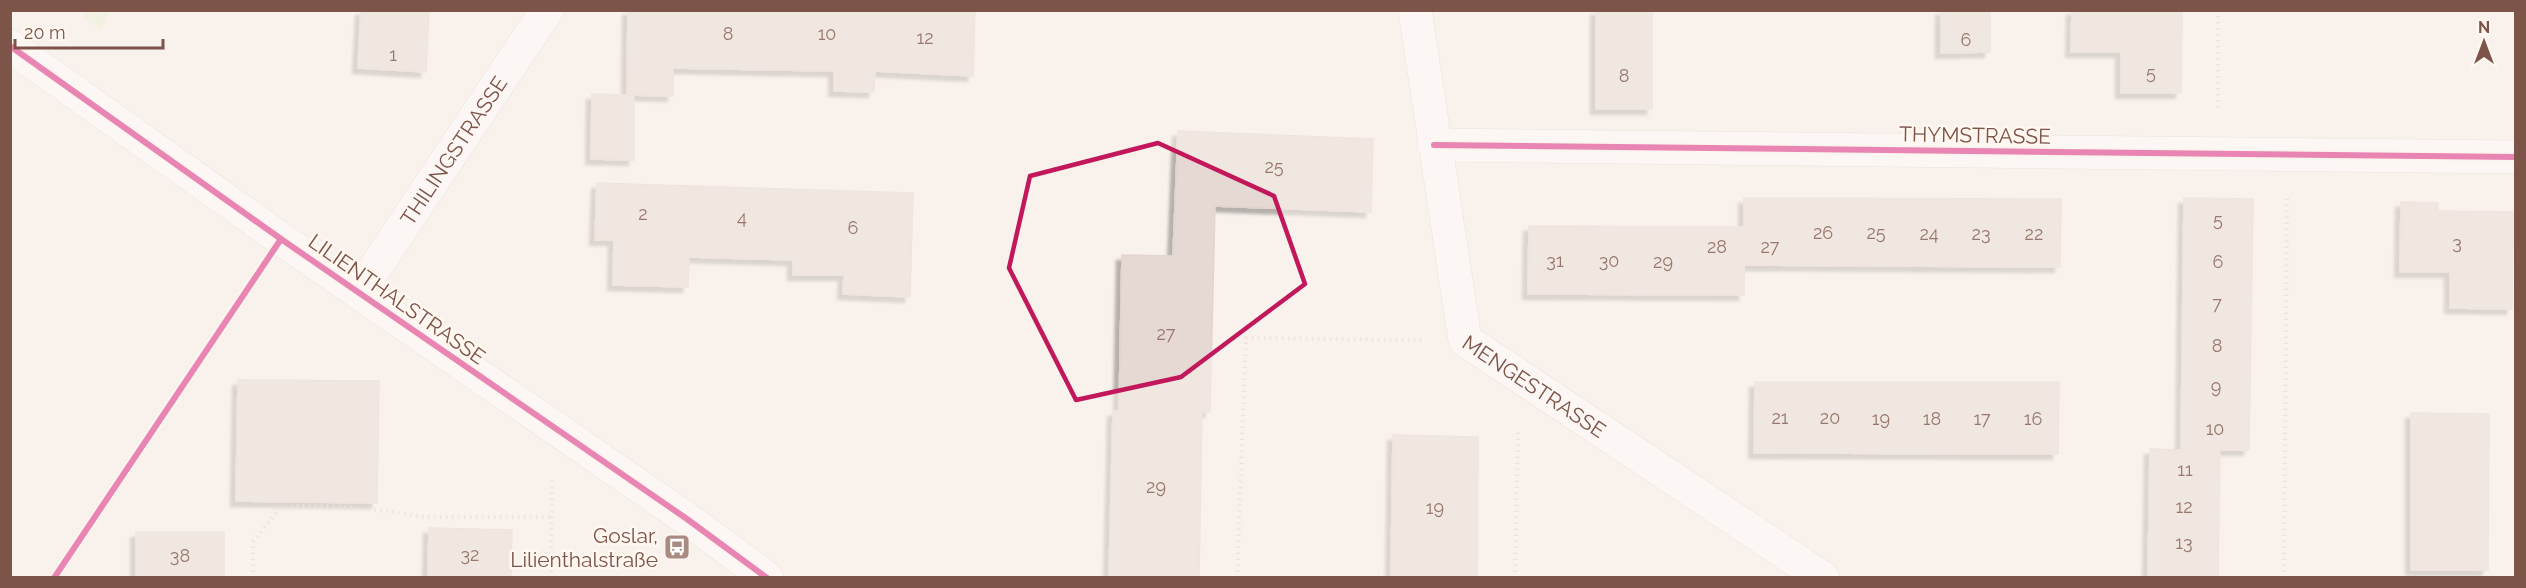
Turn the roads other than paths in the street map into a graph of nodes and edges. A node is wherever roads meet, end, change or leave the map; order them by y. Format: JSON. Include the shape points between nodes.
{"nodes":[{"id":1,"x":547,"y":10,"type":"edge"},
{"id":2,"x":1415,"y":10,"type":"edge"},
{"id":3,"x":10,"y":46,"type":"edge"},
{"id":4,"x":1434,"y":145,"type":"junction"},
{"id":5,"x":2516,"y":157,"type":"edge"},
{"id":6,"x":359,"y":292,"type":"junction"},
{"id":7,"x":767,"y":578,"type":"edge"},
{"id":8,"x":1823,"y":578,"type":"edge"}],
"edges":[{"from":1,"to":6,"type":"street","name":"THILINGSTRASSE"},
{"from":2,"to":4,"type":"street","name":"MENGESTRASSE"},
{"from":3,"to":6,"type":"street","name":"LILIENTHALSTRASSE"},
{"from":4,"to":5,"type":"street","name":"THYMSTRASSE"},
{"from":4,"to":8,"type":"street","name":"MENGESTRASSE","via":[[1465,340]]},
{"from":6,"to":7,"type":"street","name":"LILIENTHALSTRASSE"}]}
